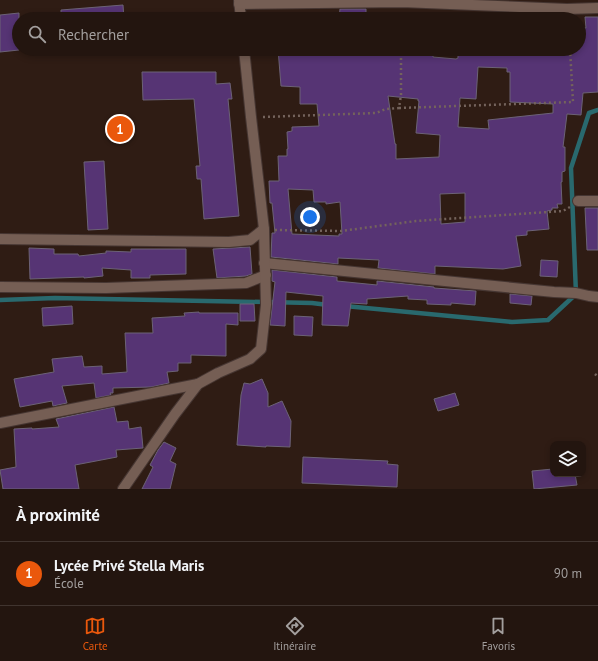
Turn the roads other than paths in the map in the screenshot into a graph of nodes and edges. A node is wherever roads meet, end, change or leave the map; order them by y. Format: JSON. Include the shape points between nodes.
{"nodes":[{"id":1,"x":239,"y":2,"type":"edge"},
{"id":2,"x":598,"y":8,"type":"edge"},
{"id":3,"x":240,"y":12,"type":"edge"},
{"id":4,"x":245,"y":56,"type":"edge"},
{"id":5,"x":578,"y":201,"type":"dead end"},
{"id":6,"x":598,"y":201,"type":"edge"},
{"id":7,"x":264,"y":230,"type":"junction"},
{"id":8,"x":0,"y":239,"type":"edge"},
{"id":9,"x":264,"y":263,"type":"junction"},
{"id":10,"x":266,"y":279,"type":"junction"},
{"id":11,"x":0,"y":287,"type":"edge"},
{"id":12,"x":594,"y":297,"type":"edge"},
{"id":13,"x":198,"y":384,"type":"junction"},
{"id":14,"x":0,"y":424,"type":"edge"},
{"id":15,"x":123,"y":489,"type":"edge"}],
"edges":[{"from":1,"to":2,"type":"street","via":[[402,2]]},
{"from":1,"to":3,"type":"street"},
{"from":4,"to":7,"type":"street"},
{"from":5,"to":6,"type":"street"},
{"from":7,"to":8,"type":"street","via":[[250,240],[229,242]]},
{"from":7,"to":9,"type":"street"},
{"from":9,"to":10,"type":"street"},
{"from":9,"to":12,"type":"street","via":[[554,292],[576,292]]},
{"from":10,"to":11,"type":"street","via":[[246,283],[106,288]]},
{"from":10,"to":13,"type":"street","via":[[261,349],[250,359]]},
{"from":13,"to":14,"type":"street"},
{"from":13,"to":15,"type":"street","via":[[174,414]]}]}
